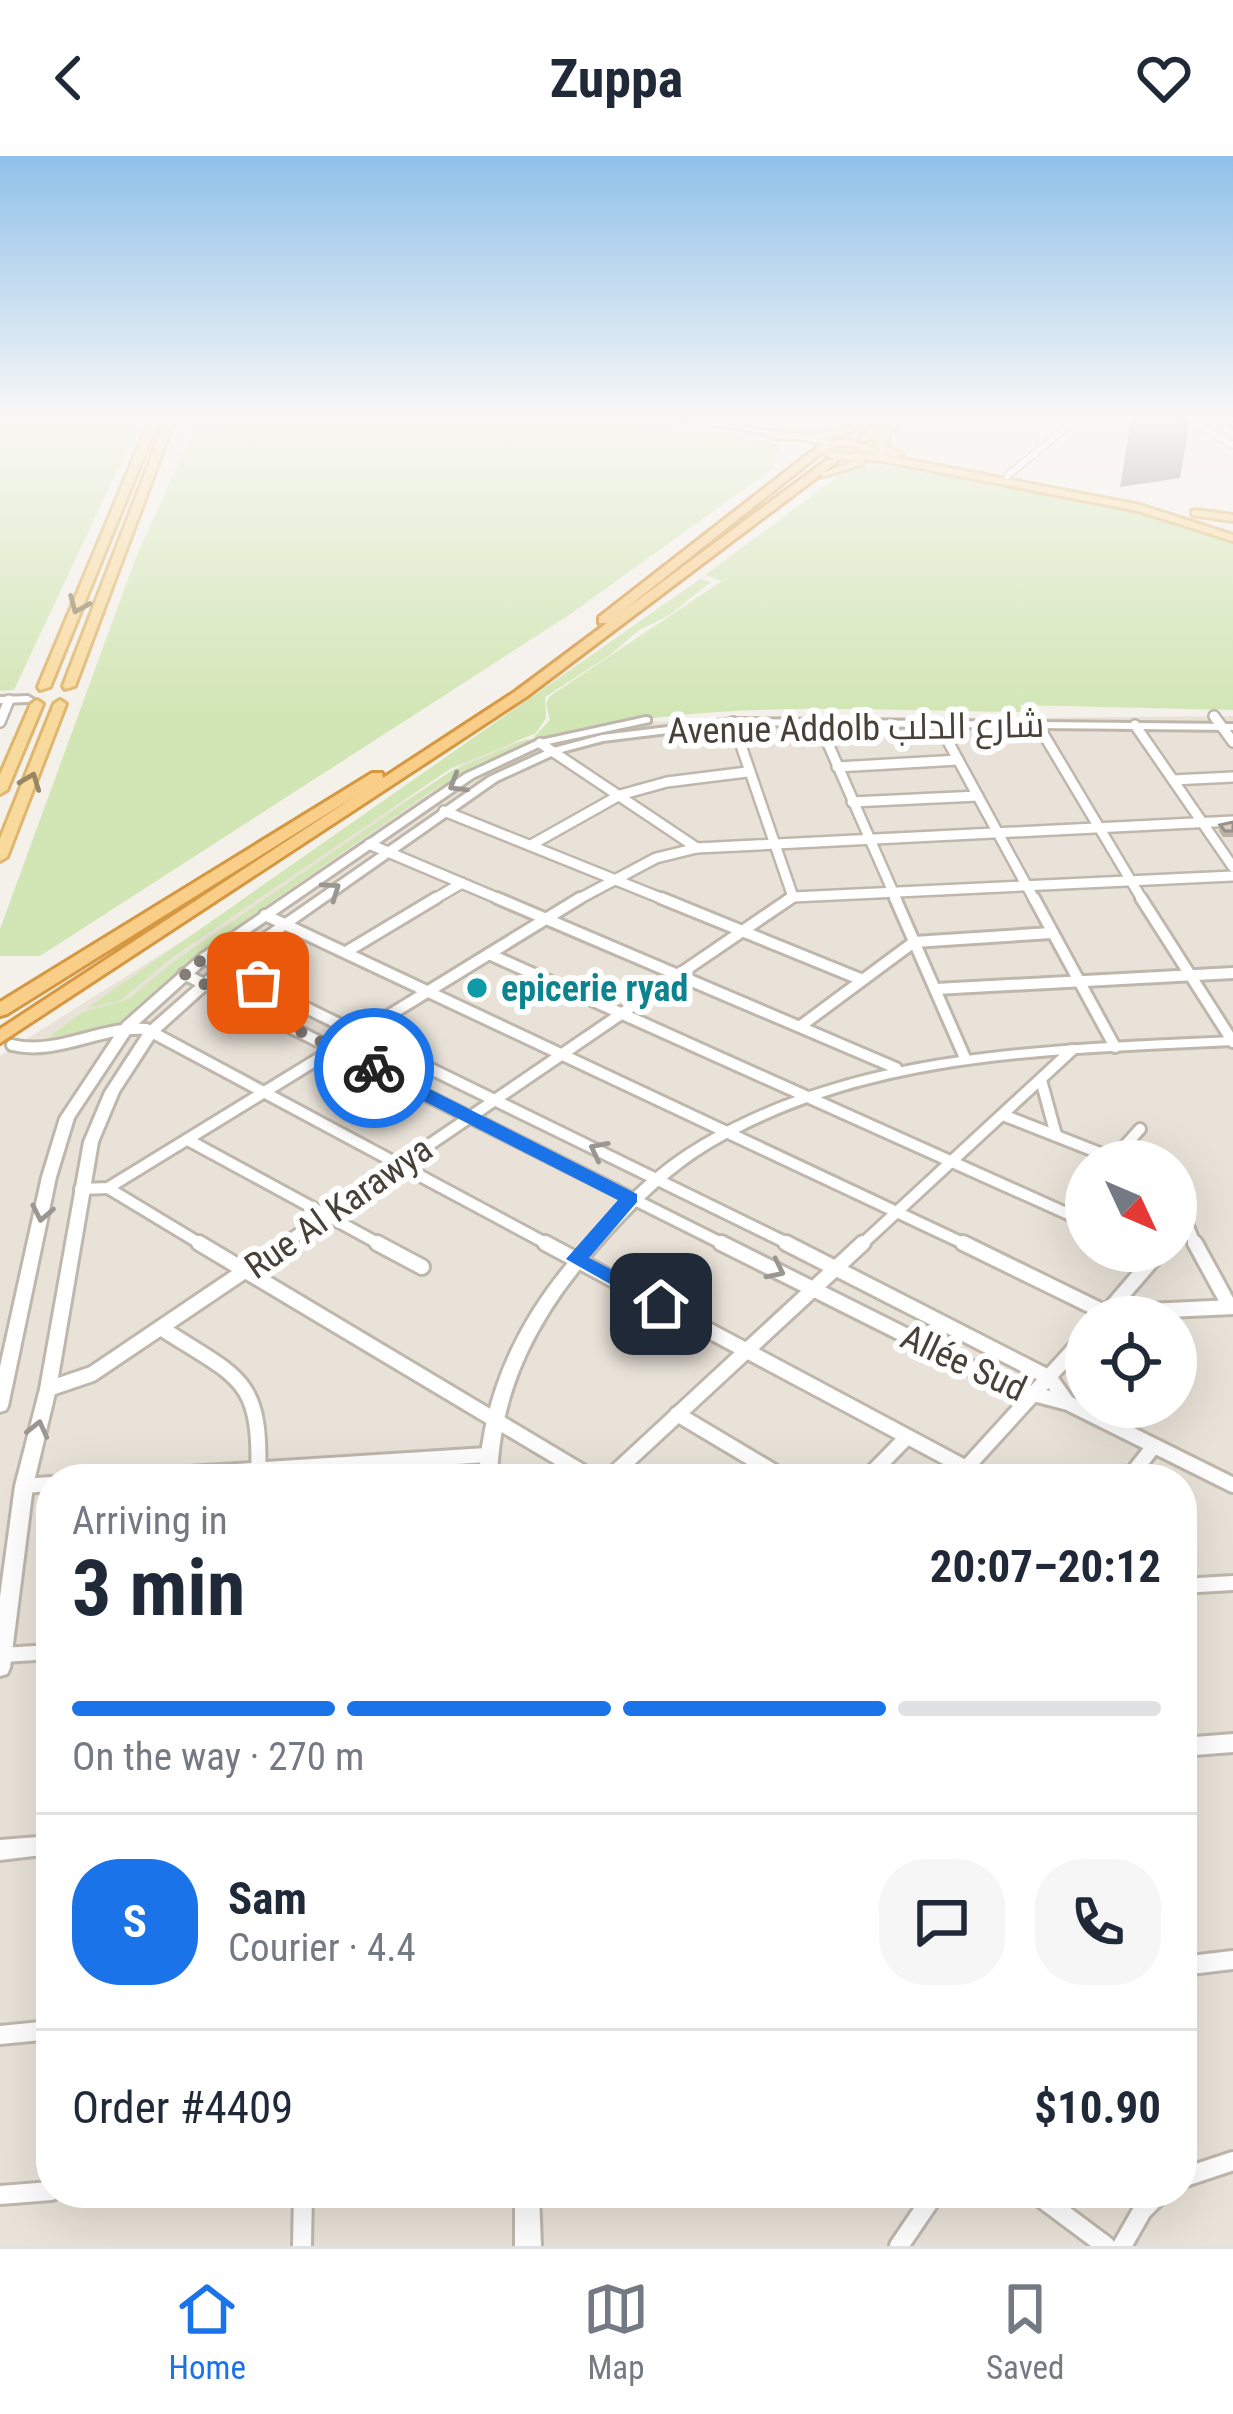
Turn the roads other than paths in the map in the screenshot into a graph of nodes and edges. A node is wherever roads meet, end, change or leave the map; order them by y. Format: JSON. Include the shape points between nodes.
{"nodes":[{"id":1,"x":114,"y":517,"type":"edge"},
{"id":2,"x":134,"y":517,"type":"edge"},
{"id":3,"x":740,"y":517,"type":"edge"},
{"id":4,"x":743,"y":517,"type":"edge"},
{"id":5,"x":773,"y":517,"type":"edge"},
{"id":6,"x":1170,"y":517,"type":"edge"},
{"id":7,"x":1230,"y":518,"type":"edge"},
{"id":8,"x":1209,"y":527,"type":"junction"},
{"id":9,"x":1233,"y":538,"type":"edge"},
{"id":10,"x":611,"y":622,"type":"junction"},
{"id":11,"x":44,"y":686,"type":"junction"},
{"id":12,"x":69,"y":686,"type":"junction"},
{"id":13,"x":5,"y":700,"type":"edge"},
{"id":14,"x":33,"y":702,"type":"junction"},
{"id":15,"x":60,"y":704,"type":"junction"},
{"id":16,"x":1233,"y":716,"type":"edge"},
{"id":17,"x":1034,"y":719,"type":"junction"},
{"id":18,"x":0,"y":722,"type":"edge"},
{"id":19,"x":733,"y":722,"type":"junction"},
{"id":20,"x":819,"y":723,"type":"junction"},
{"id":21,"x":938,"y":723,"type":"junction"},
{"id":22,"x":1223,"y":723,"type":"edge"},
{"id":23,"x":1135,"y":725,"type":"junction"},
{"id":24,"x":1233,"y":742,"type":"edge"},
{"id":25,"x":540,"y":743,"type":"junction"},
{"id":26,"x":554,"y":751,"type":"junction"},
{"id":27,"x":958,"y":760,"type":"junction"},
{"id":28,"x":837,"y":766,"type":"junction"},
{"id":29,"x":747,"y":772,"type":"junction"},
{"id":30,"x":1233,"y":777,"type":"edge"},
{"id":31,"x":384,"y":779,"type":"junction"},
{"id":32,"x":1173,"y":780,"type":"junction"},
{"id":33,"x":0,"y":790,"type":"edge"},
{"id":34,"x":620,"y":795,"type":"junction"},
{"id":35,"x":978,"y":796,"type":"junction"},
{"id":36,"x":852,"y":802,"type":"junction"},
{"id":37,"x":444,"y":812,"type":"junction"},
{"id":38,"x":1233,"y":821,"type":"edge"},
{"id":39,"x":1202,"y":823,"type":"junction"},
{"id":40,"x":1100,"y":826,"type":"junction"},
{"id":41,"x":1001,"y":832,"type":"junction"},
{"id":42,"x":872,"y":840,"type":"junction"},
{"id":43,"x":369,"y":844,"type":"junction"},
{"id":44,"x":771,"y":844,"type":"junction"},
{"id":45,"x":531,"y":845,"type":"junction"},
{"id":46,"x":697,"y":848,"type":"junction"},
{"id":47,"x":388,"y":851,"type":"junction"},
{"id":48,"x":0,"y":857,"type":"edge"},
{"id":49,"x":1233,"y":872,"type":"edge"},
{"id":50,"x":613,"y":878,"type":"junction"},
{"id":51,"x":1131,"y":880,"type":"junction"},
{"id":52,"x":462,"y":883,"type":"junction"},
{"id":53,"x":1027,"y":884,"type":"junction"},
{"id":54,"x":892,"y":892,"type":"junction"},
{"id":55,"x":794,"y":897,"type":"junction"},
{"id":56,"x":265,"y":915,"type":"junction"},
{"id":57,"x":548,"y":918,"type":"junction"},
{"id":58,"x":284,"y":923,"type":"junction"},
{"id":59,"x":744,"y":929,"type":"junction"},
{"id":60,"x":1051,"y":933,"type":"junction"},
{"id":61,"x":914,"y":942,"type":"junction"},
{"id":62,"x":346,"y":952,"type":"junction"},
{"id":63,"x":489,"y":954,"type":"junction"},
{"id":64,"x":204,"y":958,"type":"junction"},
{"id":65,"x":224,"y":967,"type":"junction"},
{"id":66,"x":677,"y":973,"type":"junction"},
{"id":67,"x":1233,"y":973,"type":"edge"},
{"id":68,"x":184,"y":974,"type":"junction"},
{"id":69,"x":1187,"y":976,"type":"junction"},
{"id":70,"x":1076,"y":979,"type":"junction"},
{"id":71,"x":860,"y":980,"type":"junction"},
{"id":72,"x":204,"y":983,"type":"junction"},
{"id":73,"x":936,"y":989,"type":"junction"},
{"id":74,"x":428,"y":991,"type":"junction"},
{"id":75,"x":0,"y":1010,"type":"edge"},
{"id":76,"x":622,"y":1012,"type":"junction"},
{"id":77,"x":0,"y":1024,"type":"edge"},
{"id":78,"x":802,"y":1025,"type":"junction"},
{"id":79,"x":128,"y":1027,"type":"junction"},
{"id":80,"x":151,"y":1032,"type":"junction"},
{"id":81,"x":360,"y":1032,"type":"junction"},
{"id":82,"x":1233,"y":1041,"type":"edge"},
{"id":83,"x":4,"y":1045,"type":"edge"},
{"id":84,"x":1115,"y":1047,"type":"junction"},
{"id":85,"x":334,"y":1048,"type":"junction"},
{"id":86,"x":1072,"y":1050,"type":"junction"},
{"id":87,"x":561,"y":1054,"type":"junction"},
{"id":88,"x":965,"y":1058,"type":"junction"},
{"id":89,"x":896,"y":1068,"type":"junction"},
{"id":90,"x":1041,"y":1080,"type":"junction"},
{"id":91,"x":263,"y":1092,"type":"junction"},
{"id":92,"x":810,"y":1094,"type":"junction"},
{"id":93,"x":496,"y":1099,"type":"junction"},
{"id":94,"x":1003,"y":1114,"type":"junction"},
{"id":95,"x":469,"y":1116,"type":"junction"},
{"id":96,"x":1140,"y":1129,"type":"dead end"},
{"id":97,"x":727,"y":1131,"type":"junction"},
{"id":98,"x":1056,"y":1135,"type":"junction"},
{"id":99,"x":188,"y":1140,"type":"junction"},
{"id":100,"x":1068,"y":1140,"type":"edge"},
{"id":101,"x":1132,"y":1140,"type":"edge"},
{"id":102,"x":953,"y":1162,"type":"junction"},
{"id":103,"x":400,"y":1164,"type":"junction"},
{"id":104,"x":652,"y":1178,"type":"junction"},
{"id":105,"x":108,"y":1188,"type":"junction"},
{"id":106,"x":80,"y":1189,"type":"junction"},
{"id":107,"x":631,"y":1198,"type":"junction"},
{"id":108,"x":898,"y":1211,"type":"junction"},
{"id":109,"x":1065,"y":1213,"type":"edge"},
{"id":110,"x":327,"y":1216,"type":"junction"},
{"id":111,"x":1197,"y":1254,"type":"edge"},
{"id":112,"x":577,"y":1259,"type":"junction"},
{"id":113,"x":834,"y":1266,"type":"junction"},
{"id":114,"x":422,"y":1267,"type":"dead end"},
{"id":115,"x":249,"y":1270,"type":"junction"},
{"id":116,"x":1139,"y":1272,"type":"edge"},
{"id":117,"x":812,"y":1288,"type":"junction"},
{"id":118,"x":1066,"y":1296,"type":"edge"},
{"id":119,"x":1120,"y":1296,"type":"edge"},
{"id":120,"x":1232,"y":1307,"type":"edge"},
{"id":121,"x":1197,"y":1309,"type":"edge"},
{"id":122,"x":160,"y":1328,"type":"junction"},
{"id":123,"x":746,"y":1349,"type":"junction"},
{"id":124,"x":1065,"y":1360,"type":"edge"},
{"id":125,"x":1049,"y":1378,"type":"junction"},
{"id":126,"x":2,"y":1388,"type":"edge"},
{"id":127,"x":48,"y":1389,"type":"junction"},
{"id":128,"x":1031,"y":1397,"type":"junction"},
{"id":129,"x":1065,"y":1399,"type":"edge"},
{"id":130,"x":1065,"y":1403,"type":"edge"},
{"id":131,"x":0,"y":1406,"type":"edge"},
{"id":132,"x":677,"y":1414,"type":"junction"},
{"id":133,"x":493,"y":1419,"type":"junction"},
{"id":134,"x":1118,"y":1428,"type":"edge"},
{"id":135,"x":907,"y":1436,"type":"junction"},
{"id":136,"x":1154,"y":1446,"type":"junction"},
{"id":137,"x":487,"y":1455,"type":"junction"},
{"id":138,"x":259,"y":1464,"type":"edge"},
{"id":139,"x":366,"y":1464,"type":"edge"},
{"id":140,"x":487,"y":1464,"type":"edge"},
{"id":141,"x":569,"y":1464,"type":"edge"},
{"id":142,"x":624,"y":1464,"type":"edge"},
{"id":143,"x":761,"y":1464,"type":"edge"},
{"id":144,"x":880,"y":1464,"type":"edge"},
{"id":145,"x":952,"y":1464,"type":"edge"},
{"id":146,"x":975,"y":1464,"type":"edge"},
{"id":147,"x":1140,"y":1464,"type":"edge"},
{"id":148,"x":1190,"y":1464,"type":"edge"},
{"id":149,"x":1197,"y":1467,"type":"edge"},
{"id":150,"x":36,"y":1485,"type":"edge"},
{"id":151,"x":1233,"y":1485,"type":"edge"},
{"id":152,"x":24,"y":1486,"type":"junction"},
{"id":153,"x":1233,"y":1583,"type":"edge"},
{"id":154,"x":1197,"y":1585,"type":"edge"},
{"id":155,"x":36,"y":1655,"type":"edge"},
{"id":156,"x":1,"y":1662,"type":"edge"},
{"id":157,"x":1233,"y":1742,"type":"edge"},
{"id":158,"x":1197,"y":1746,"type":"edge"},
{"id":159,"x":36,"y":1846,"type":"edge"},
{"id":160,"x":0,"y":1850,"type":"edge"},
{"id":161,"x":1233,"y":1960,"type":"edge"},
{"id":162,"x":1197,"y":1964,"type":"edge"},
{"id":163,"x":36,"y":2031,"type":"edge"},
{"id":164,"x":0,"y":2035,"type":"edge"},
{"id":165,"x":1233,"y":2162,"type":"edge"},
{"id":166,"x":1197,"y":2173,"type":"edge"},
{"id":167,"x":36,"y":2192,"type":"edge"},
{"id":168,"x":0,"y":2194,"type":"edge"},
{"id":169,"x":303,"y":2208,"type":"edge"},
{"id":170,"x":527,"y":2208,"type":"edge"},
{"id":171,"x":925,"y":2208,"type":"edge"},
{"id":172,"x":1055,"y":2208,"type":"edge"},
{"id":173,"x":1149,"y":2208,"type":"edge"},
{"id":174,"x":302,"y":2246,"type":"edge"},
{"id":175,"x":528,"y":2246,"type":"edge"},
{"id":176,"x":899,"y":2246,"type":"edge"},
{"id":177,"x":1106,"y":2246,"type":"edge"},
{"id":178,"x":1121,"y":2246,"type":"edge"}],
"edges":[{"from":1,"to":11,"type":"main road","one_way":true},
{"from":2,"to":12,"type":"main road"},
{"from":3,"to":10,"type":"highway"},
{"from":4,"to":10,"type":"highway"},
{"from":5,"to":10,"type":"highway","via":[[696,575]]},
{"from":6,"to":8,"type":"main road"},
{"from":7,"to":8,"type":"main road"},
{"from":8,"to":9,"type":"main road"},
{"from":10,"to":31,"type":"highway"},
{"from":11,"to":12,"type":"main road"},
{"from":11,"to":14,"type":"main road","via":[[31,692]]},
{"from":12,"to":15,"type":"main road","via":[[79,694]]},
{"from":13,"to":14,"type":"street"},
{"from":13,"to":18,"type":"street"},
{"from":14,"to":15,"type":"main road"},
{"from":14,"to":33,"type":"main road"},
{"from":48,"to":15,"type":"main road","one_way":true},
{"from":16,"to":22,"type":"street","name":"Avenue Addolb شارع الدلب"},
{"from":17,"to":21,"type":"street","name":"Avenue Addolb شارع الدلب"},
{"from":17,"to":22,"type":"street","name":"Avenue Addolb شارع الدلب"},
{"from":17,"to":23,"type":"street","name":"Avenue Addolb شارع الدلب"},
{"from":17,"to":25,"type":"street","name":"Avenue Addolb شارع الدلب","via":[[705,714]]},
{"from":17,"to":40,"type":"street"},
{"from":19,"to":20,"type":"street","name":"Avenue Addolb شارع الدلب"},
{"from":19,"to":26,"type":"street","name":"Avenue Addolb شارع الدلب","via":[[644,730]]},
{"from":19,"to":29,"type":"street"},
{"from":20,"to":21,"type":"street","name":"Avenue Addolb شارع الدلب"},
{"from":20,"to":28,"type":"street"},
{"from":21,"to":27,"type":"street"},
{"from":22,"to":23,"type":"street","name":"Avenue Addolb شارع الدلب"},
{"from":22,"to":24,"type":"street"},
{"from":23,"to":32,"type":"street"},
{"from":25,"to":26,"type":"street"},
{"from":25,"to":43,"type":"street","name":"Avenue Addolb شارع الدلب","one_way":true,"via":[[469,776]]},
{"from":26,"to":34,"type":"street"},
{"from":26,"to":37,"type":"street","name":"Avenue Addolb شارع الدلب"},
{"from":27,"to":28,"type":"street"},
{"from":27,"to":35,"type":"street"},
{"from":28,"to":36,"type":"street"},
{"from":29,"to":34,"type":"street"},
{"from":29,"to":44,"type":"street"},
{"from":30,"to":32,"type":"street"},
{"from":31,"to":75,"type":"highway"},
{"from":31,"to":77,"type":"highway"},
{"from":31,"to":83,"type":"highway"},
{"from":32,"to":39,"type":"street"},
{"from":34,"to":45,"type":"street"},
{"from":34,"to":46,"type":"street"},
{"from":35,"to":36,"type":"street"},
{"from":35,"to":41,"type":"street"},
{"from":36,"to":42,"type":"street"},
{"from":37,"to":45,"type":"street"},
{"from":37,"to":47,"type":"street","name":"Avenue Addolb شارع الدلب"},
{"from":38,"to":39,"type":"street"},
{"from":39,"to":40,"type":"street"},
{"from":39,"to":49,"type":"street"},
{"from":40,"to":41,"type":"street"},
{"from":40,"to":51,"type":"street"},
{"from":41,"to":42,"type":"street"},
{"from":41,"to":53,"type":"street"},
{"from":42,"to":44,"type":"street"},
{"from":42,"to":54,"type":"street"},
{"from":43,"to":47,"type":"street"},
{"from":43,"to":56,"type":"street","name":"Avenue Addolb شارع الدلب"},
{"from":44,"to":46,"type":"street"},
{"from":44,"to":55,"type":"street"},
{"from":45,"to":50,"type":"street"},
{"from":46,"to":50,"type":"street"},
{"from":47,"to":52,"type":"street"},
{"from":58,"to":47,"type":"street","name":"Avenue Addolb شارع الدلب","one_way":true},
{"from":49,"to":51,"type":"street","name":"Rue Al Karawya"},
{"from":50,"to":57,"type":"street"},
{"from":50,"to":59,"type":"street"},
{"from":51,"to":53,"type":"street","name":"Rue Al Karawya"},
{"from":51,"to":69,"type":"street"},
{"from":52,"to":57,"type":"street"},
{"from":52,"to":62,"type":"street"},
{"from":53,"to":54,"type":"street","name":"Rue Al Karawya"},
{"from":53,"to":60,"type":"street"},
{"from":54,"to":55,"type":"street","name":"Rue Al Karawya"},
{"from":54,"to":61,"type":"street"},
{"from":55,"to":59,"type":"street","name":"Rue Al Karawya"},
{"from":56,"to":58,"type":"street"},
{"from":56,"to":64,"type":"street","name":"Avenue Addolb شارع الدلب"},
{"from":57,"to":63,"type":"street"},
{"from":57,"to":66,"type":"street"},
{"from":58,"to":62,"type":"street"},
{"from":58,"to":65,"type":"street","name":"Avenue Addolb شارع الدلب"},
{"from":59,"to":66,"type":"street","name":"Rue Al Karawya"},
{"from":59,"to":71,"type":"street"},
{"from":60,"to":61,"type":"street"},
{"from":60,"to":70,"type":"street"},
{"from":61,"to":71,"type":"street"},
{"from":61,"to":73,"type":"street"},
{"from":62,"to":74,"type":"street"},
{"from":63,"to":74,"type":"street"},
{"from":63,"to":76,"type":"street"},
{"from":64,"to":65,"type":"street","name":"Allée Sud"},
{"from":64,"to":68,"type":"street","name":"Avenue Addolb شارع الدلب"},
{"from":65,"to":72,"type":"street","name":"Avenue Addolb شارع الدلب"},
{"from":65,"to":81,"type":"street","name":"Allée Sud"},
{"from":66,"to":76,"type":"street","name":"Rue Al Karawya"},
{"from":66,"to":78,"type":"street"},
{"from":67,"to":69,"type":"street"},
{"from":68,"to":72,"type":"street","name":"Allée Sud"},
{"from":68,"to":79,"type":"street","name":"Avenue Addolb شارع الدلب"},
{"from":69,"to":70,"type":"street"},
{"from":69,"to":82,"type":"street"},
{"from":70,"to":73,"type":"street"},
{"from":70,"to":84,"type":"street"},
{"from":71,"to":78,"type":"street"},
{"from":72,"to":80,"type":"street","name":"Avenue Addolb شارع الدلب"},
{"from":72,"to":85,"type":"street","name":"Allée Sud"},
{"from":73,"to":88,"type":"street"},
{"from":74,"to":81,"type":"street"},
{"from":74,"to":87,"type":"street"},
{"from":76,"to":87,"type":"street","name":"Rue Al Karawya"},
{"from":76,"to":92,"type":"street"},
{"from":78,"to":89,"type":"street"},
{"from":79,"to":80,"type":"street"},
{"from":79,"to":83,"type":"street","via":[[32,1049]]},
{"from":79,"to":126,"type":"street","name":"Avenue Addolb شارع الدلب","one_way":true,"via":[[67,1118]]},
{"from":80,"to":91,"type":"street"},
{"from":80,"to":106,"type":"street","name":"Avenue Addolb شارع الدلب","via":[[102,1113]]},
{"from":81,"to":85,"type":"street"},
{"from":81,"to":93,"type":"street","name":"Allée Sud"},
{"from":82,"to":84,"type":"street"},
{"from":84,"to":86,"type":"street"},
{"from":85,"to":91,"type":"street"},
{"from":85,"to":95,"type":"street","name":"Allée Sud"},
{"from":86,"to":88,"type":"street"},
{"from":86,"to":90,"type":"street"},
{"from":87,"to":93,"type":"street","name":"Rue Al Karawya"},
{"from":87,"to":97,"type":"street"},
{"from":88,"to":89,"type":"street"},
{"from":89,"to":92,"type":"street"},
{"from":90,"to":94,"type":"street"},
{"from":90,"to":98,"type":"street"},
{"from":91,"to":99,"type":"street"},
{"from":91,"to":103,"type":"street"},
{"from":92,"to":97,"type":"street"},
{"from":92,"to":102,"type":"street"},
{"from":93,"to":95,"type":"street","name":"Rue Al Karawya"},
{"from":104,"to":93,"type":"street","name":"Allée Sud","one_way":true},
{"from":94,"to":98,"type":"street"},
{"from":94,"to":102,"type":"street"},
{"from":95,"to":103,"type":"street","name":"Rue Al Karawya"},
{"from":95,"to":107,"type":"street","name":"Allée Sud"},
{"from":96,"to":101,"type":"street"},
{"from":97,"to":104,"type":"street"},
{"from":97,"to":108,"type":"street"},
{"from":98,"to":100,"type":"street"},
{"from":99,"to":105,"type":"street"},
{"from":99,"to":110,"type":"street"},
{"from":102,"to":108,"type":"street"},
{"from":102,"to":109,"type":"street"},
{"from":103,"to":110,"type":"street","name":"Rue Al Karawya"},
{"from":103,"to":112,"type":"street"},
{"from":104,"to":107,"type":"street"},
{"from":104,"to":113,"type":"street","name":"Allée Sud"},
{"from":105,"to":106,"type":"street"},
{"from":105,"to":115,"type":"street"},
{"from":106,"to":127,"type":"street","name":"Avenue Addolb شارع الدلب"},
{"from":107,"to":112,"type":"street"},
{"from":107,"to":117,"type":"street","name":"Allée Sud","one_way":true},
{"from":108,"to":113,"type":"street"},
{"from":108,"to":118,"type":"street"},
{"from":110,"to":114,"type":"street"},
{"from":110,"to":115,"type":"street","name":"Rue Al Karawya"},
{"from":111,"to":120,"type":"street"},
{"from":112,"to":123,"type":"street"},
{"from":112,"to":133,"type":"street","via":[[526,1334]]},
{"from":113,"to":117,"type":"street"},
{"from":113,"to":125,"type":"street","name":"Allée Sud"},
{"from":115,"to":122,"type":"street","name":"Rue Al Karawya"},
{"from":115,"to":133,"type":"street"},
{"from":116,"to":119,"type":"street"},
{"from":117,"to":123,"type":"street"},
{"from":117,"to":128,"type":"street","name":"Allée Sud"},
{"from":120,"to":121,"type":"street"},
{"from":122,"to":127,"type":"street","name":"Rue Al Karawya","via":[[92,1375]]},
{"from":122,"to":138,"type":"street","via":[[257,1396]]},
{"from":123,"to":132,"type":"street"},
{"from":123,"to":135,"type":"street"},
{"from":124,"to":125,"type":"street"},
{"from":125,"to":128,"type":"street"},
{"from":125,"to":129,"type":"street","name":"Allée Sud"},
{"from":126,"to":131,"type":"street","name":"Avenue Addolb شارع الدلب"},
{"from":152,"to":127,"type":"street","name":"Avenue Addolb شارع الدلب","one_way":true},
{"from":128,"to":130,"type":"street","name":"Allée Sud"},
{"from":128,"to":146,"type":"street"},
{"from":132,"to":142,"type":"street"},
{"from":132,"to":143,"type":"street"},
{"from":133,"to":137,"type":"street"},
{"from":133,"to":141,"type":"street"},
{"from":134,"to":136,"type":"street"},
{"from":135,"to":144,"type":"street"},
{"from":135,"to":145,"type":"street"},
{"from":136,"to":147,"type":"street"},
{"from":136,"to":148,"type":"street"},
{"from":137,"to":139,"type":"street"},
{"from":137,"to":140,"type":"street"},
{"from":149,"to":151,"type":"street"},
{"from":150,"to":152,"type":"street"},
{"from":152,"to":156,"type":"street","name":"Avenue Addolb شارع الدلب"},
{"from":153,"to":154,"type":"street"},
{"from":155,"to":156,"type":"street"},
{"from":157,"to":158,"type":"street"},
{"from":159,"to":160,"type":"street"},
{"from":161,"to":162,"type":"street"},
{"from":163,"to":164,"type":"street"},
{"from":165,"to":166,"type":"street"},
{"from":167,"to":168,"type":"street"},
{"from":169,"to":174,"type":"street"},
{"from":170,"to":175,"type":"street"},
{"from":171,"to":176,"type":"street"},
{"from":172,"to":177,"type":"street"},
{"from":173,"to":178,"type":"street"}]}
